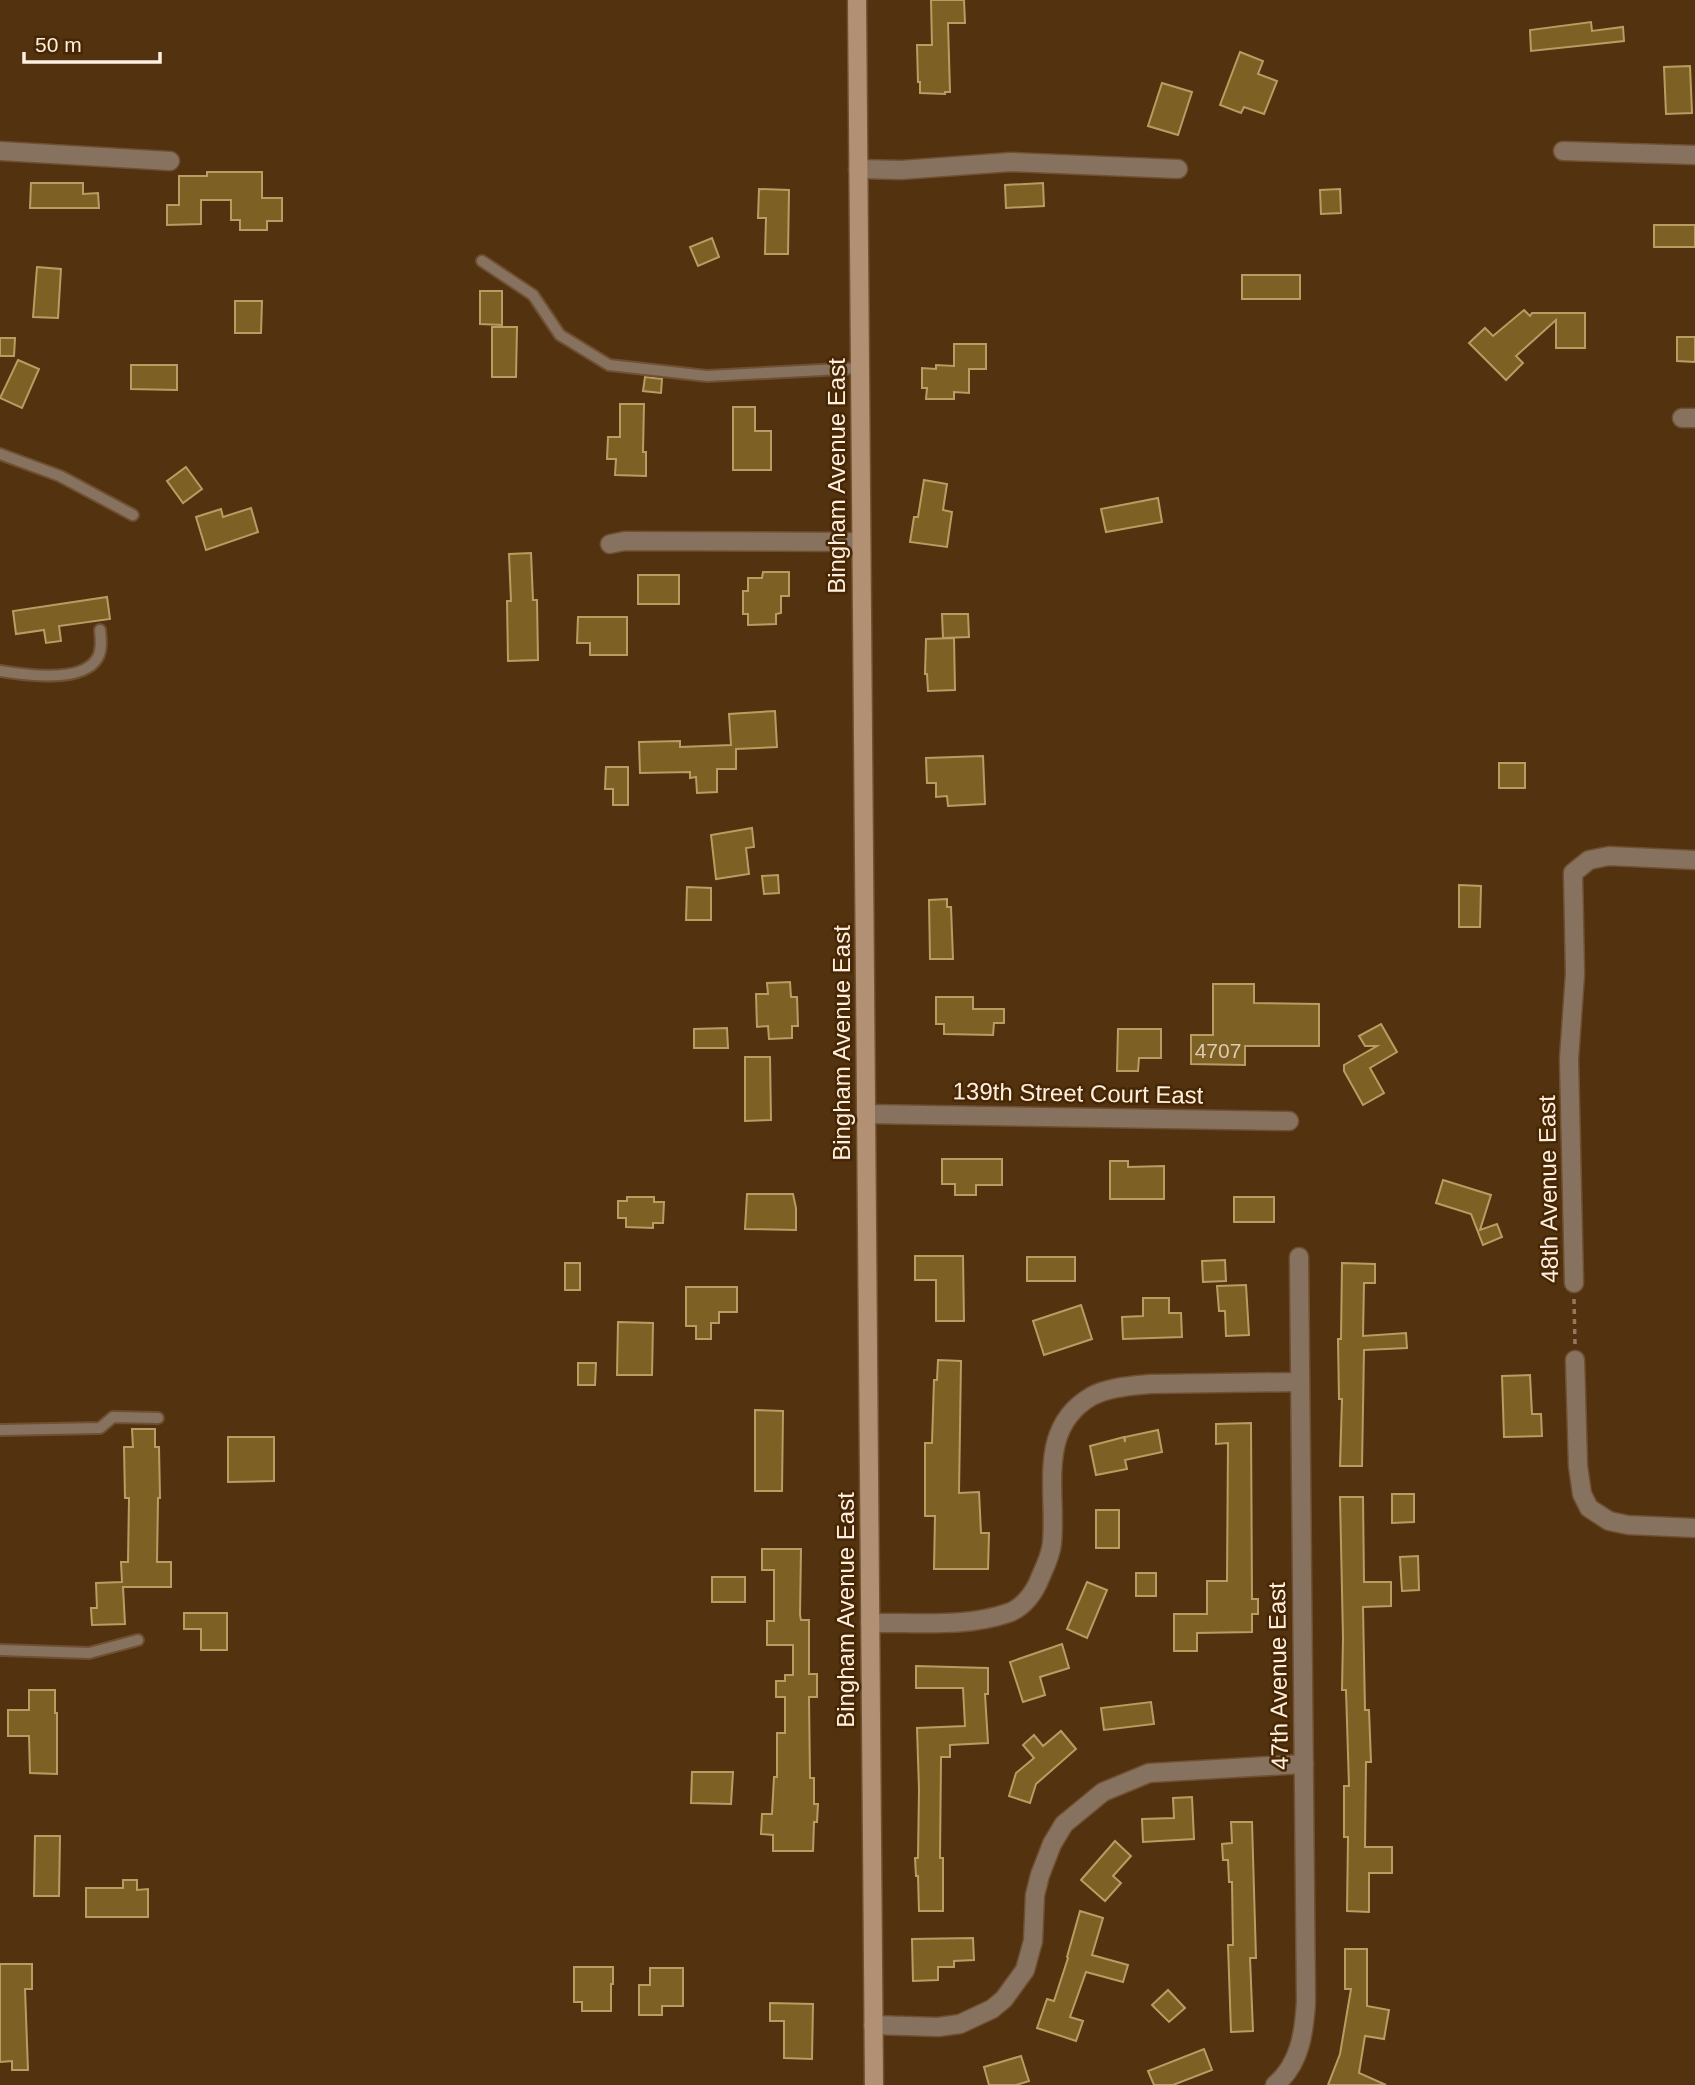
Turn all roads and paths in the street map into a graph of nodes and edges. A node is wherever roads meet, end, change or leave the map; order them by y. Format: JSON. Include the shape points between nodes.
{"nodes":[{"id":1,"x":858,"y":0,"type":"edge"},
{"id":2,"x":0,"y":151,"type":"edge"},
{"id":3,"x":1563,"y":151,"type":"dead end"},
{"id":4,"x":1695,"y":155,"type":"edge"},
{"id":5,"x":170,"y":161,"type":"dead end"},
{"id":6,"x":858,"y":169,"type":"junction"},
{"id":7,"x":1178,"y":169,"type":"dead end"},
{"id":8,"x":482,"y":261,"type":"dead end"},
{"id":9,"x":860,"y":368,"type":"junction"},
{"id":10,"x":0,"y":454,"type":"edge"},
{"id":11,"x":133,"y":515,"type":"dead end"},
{"id":12,"x":861,"y":542,"type":"junction"},
{"id":13,"x":610,"y":544,"type":"dead end"},
{"id":14,"x":100,"y":631,"type":"dead end"},
{"id":15,"x":0,"y":671,"type":"edge"},
{"id":16,"x":1695,"y":860,"type":"edge"},
{"id":17,"x":866,"y":1114,"type":"junction"},
{"id":18,"x":1289,"y":1121,"type":"dead end"},
{"id":19,"x":1299,"y":1257,"type":"dead end"},
{"id":20,"x":1574,"y":1283,"type":"joint"},
{"id":21,"x":1575,"y":1360,"type":"joint"},
{"id":22,"x":1299,"y":1382,"type":"junction"},
{"id":23,"x":159,"y":1418,"type":"dead end"},
{"id":24,"x":0,"y":1430,"type":"edge"},
{"id":25,"x":1695,"y":1528,"type":"edge"},
{"id":26,"x":870,"y":1623,"type":"junction"},
{"id":27,"x":138,"y":1640,"type":"dead end"},
{"id":28,"x":0,"y":1650,"type":"edge"},
{"id":29,"x":1304,"y":1764,"type":"junction"},
{"id":30,"x":873,"y":2025,"type":"junction"},
{"id":31,"x":874,"y":2085,"type":"edge"},
{"id":32,"x":1275,"y":2085,"type":"edge"}],
"edges":[{"from":1,"to":6,"type":"street","name":"Bingham Avenue East"},
{"from":2,"to":5,"type":"street"},
{"from":3,"to":4,"type":"street"},
{"from":6,"to":7,"type":"street","via":[[1011,162]]},
{"from":6,"to":9,"type":"street","name":"Bingham Avenue East"},
{"from":8,"to":9,"type":"lane","via":[[533,295],[560,335],[609,365],[707,376]]},
{"from":9,"to":12,"type":"street","name":"Bingham Avenue East"},
{"from":10,"to":11,"type":"lane","via":[[60,476]]},
{"from":12,"to":13,"type":"street"},
{"from":12,"to":17,"type":"street","name":"Bingham Avenue East"},
{"from":14,"to":15,"type":"lane","via":[[98,657],[89,667],[59,676]]},
{"from":16,"to":20,"type":"street","name":"48th Avenue East","via":[[1609,856],[1589,860],[1573,873],[1575,974],[1569,1059]]},
{"from":17,"to":18,"type":"street","name":"139th Street Court East"},
{"from":17,"to":26,"type":"street","name":"Bingham Avenue East"},
{"from":19,"to":22,"type":"street","name":"47th Avenue East"},
{"from":20,"to":21,"type":"path","name":"48th Avenue East"},
{"from":21,"to":25,"type":"street","via":[[1578,1466],[1589,1508],[1609,1521],[1628,1525]]},
{"from":22,"to":26,"type":"street","via":[[1150,1384],[1093,1395],[1072,1412],[1055,1444],[1052,1544],[1032,1594],[1009,1612],[966,1622]]},
{"from":22,"to":29,"type":"street","name":"47th Avenue East"},
{"from":23,"to":24,"type":"lane","via":[[113,1418],[100,1428]]},
{"from":26,"to":30,"type":"street","name":"Bingham Avenue East"},
{"from":27,"to":28,"type":"lane","via":[[89,1653]]},
{"from":29,"to":30,"type":"street","via":[[1149,1773],[1103,1792],[1064,1824],[1052,1844],[1035,1895],[1025,1970],[1004,1998],[960,2024]]},
{"from":29,"to":32,"type":"street","name":"47th Avenue East","via":[[1304,2024],[1292,2064]]},
{"from":30,"to":31,"type":"street","name":"Bingham Avenue East"}]}
